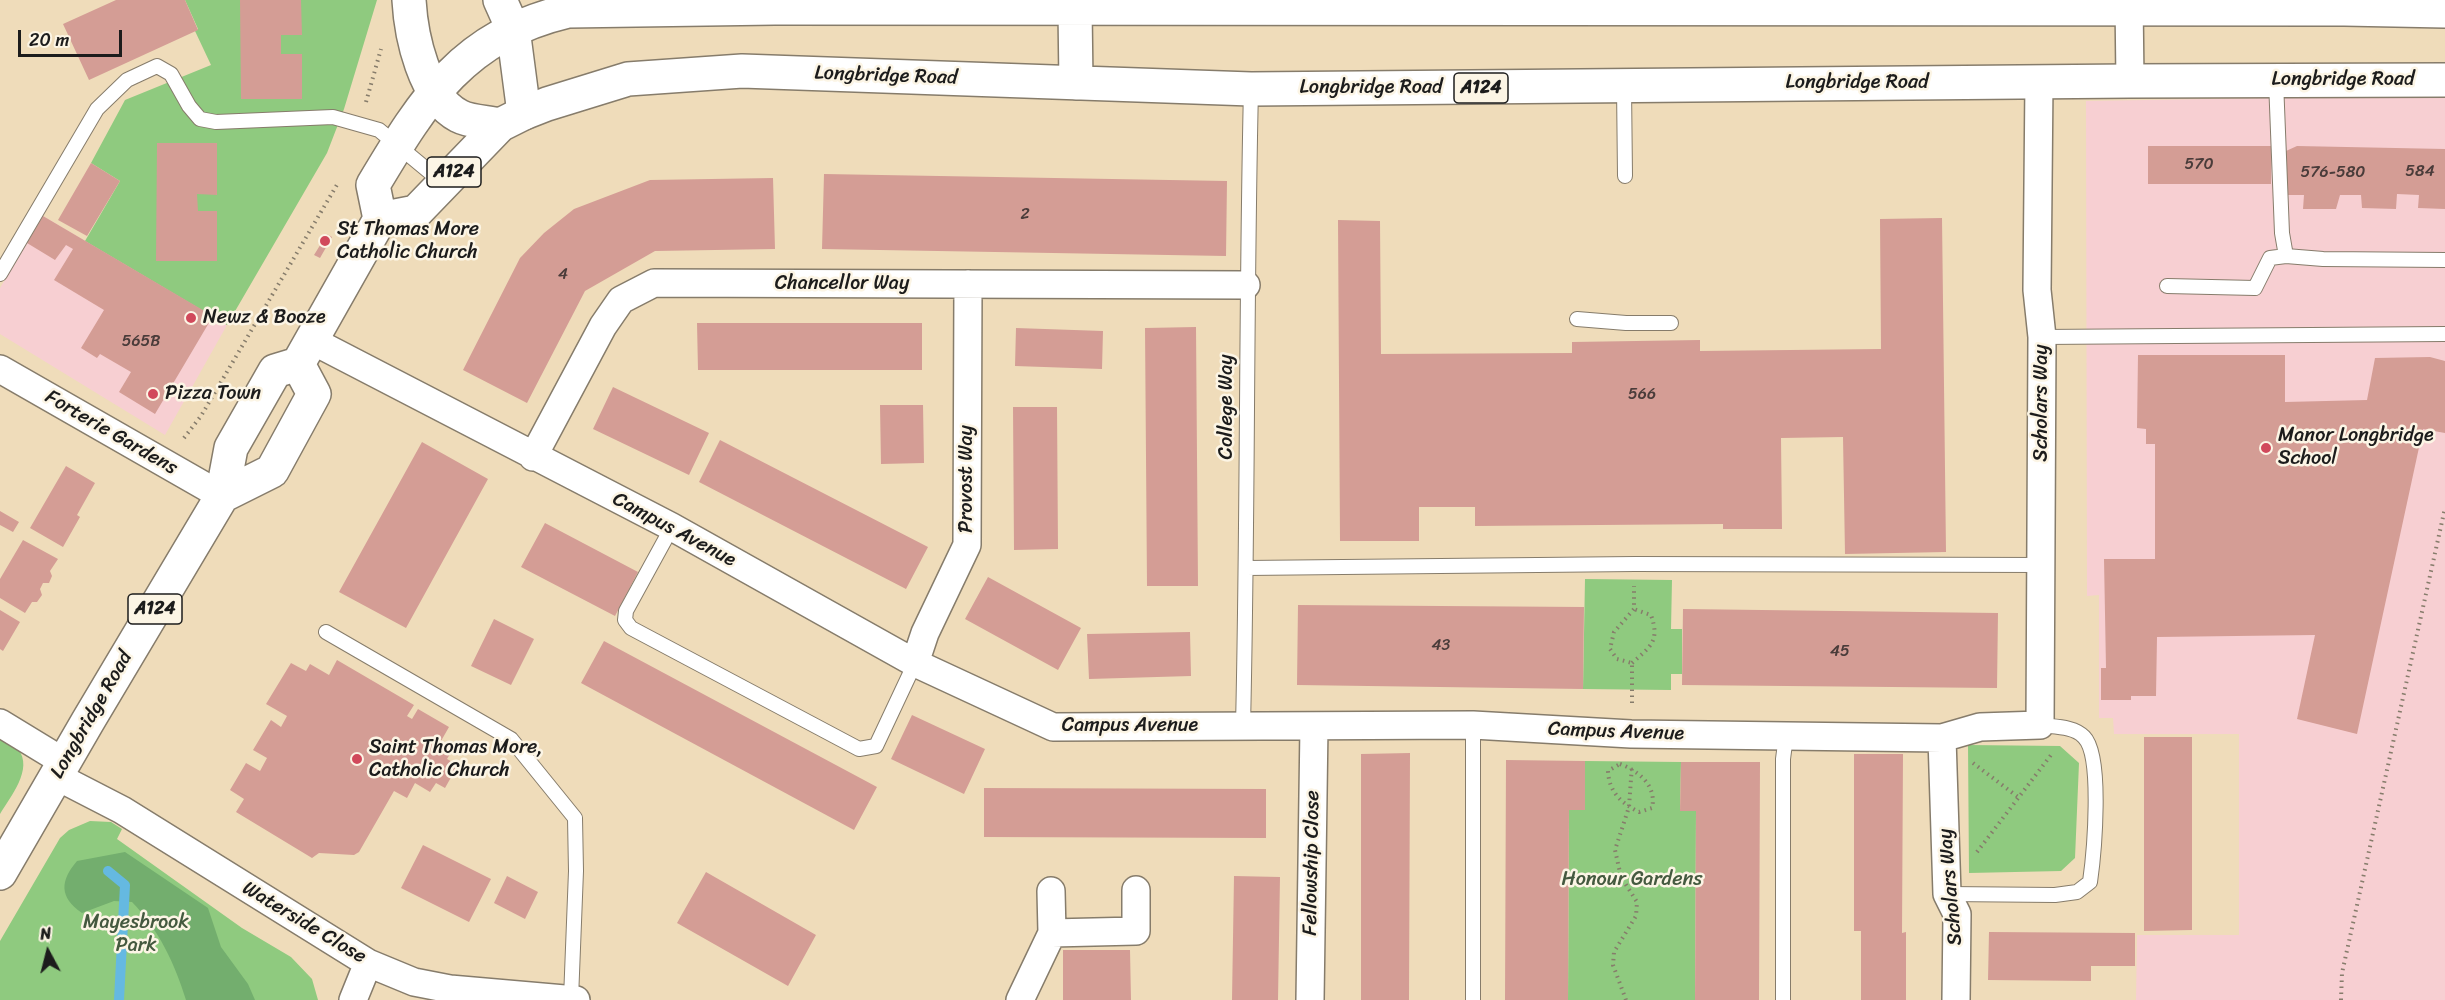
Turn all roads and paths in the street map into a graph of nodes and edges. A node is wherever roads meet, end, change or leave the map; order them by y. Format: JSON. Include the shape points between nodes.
{"nodes":[{"id":1,"x":409,"y":0,"type":"edge"},
{"id":2,"x":2129,"y":5,"type":"edge"},
{"id":3,"x":2344,"y":5,"type":"edge"},
{"id":4,"x":1075,"y":9,"type":"junction"},
{"id":5,"x":2445,"y":11,"type":"edge"},
{"id":6,"x":507,"y":14,"type":"edge"},
{"id":7,"x":383,"y":41,"type":"dead end"},
{"id":8,"x":2276,"y":80,"type":"junction"},
{"id":9,"x":2445,"y":80,"type":"edge"},
{"id":10,"x":2039,"y":81,"type":"junction"},
{"id":11,"x":2130,"y":81,"type":"junction"},
{"id":12,"x":1076,"y":83,"type":"junction"},
{"id":13,"x":1624,"y":87,"type":"junction"},
{"id":14,"x":1251,"y":89,"type":"junction"},
{"id":15,"x":434,"y":90,"type":"junction"},
{"id":16,"x":512,"y":119,"type":"junction"},
{"id":17,"x":361,"y":125,"type":"junction"},
{"id":18,"x":397,"y":144,"type":"junction"},
{"id":19,"x":340,"y":176,"type":"dead end"},
{"id":20,"x":1625,"y":176,"type":"dead end"},
{"id":21,"x":443,"y":183,"type":"junction"},
{"id":22,"x":380,"y":219,"type":"junction"},
{"id":23,"x":2286,"y":256,"type":"junction"},
{"id":24,"x":2445,"y":260,"type":"edge"},
{"id":25,"x":0,"y":274,"type":"edge"},
{"id":26,"x":968,"y":284,"type":"junction"},
{"id":27,"x":1246,"y":285,"type":"junction"},
{"id":28,"x":2167,"y":286,"type":"dead end"},
{"id":29,"x":1577,"y":319,"type":"dead end"},
{"id":30,"x":1671,"y":322,"type":"dead end"},
{"id":31,"x":2445,"y":334,"type":"edge"},
{"id":32,"x":2042,"y":337,"type":"junction"},
{"id":33,"x":306,"y":352,"type":"junction"},
{"id":34,"x":0,"y":369,"type":"edge"},
{"id":35,"x":182,"y":440,"type":"dead end"},
{"id":36,"x":533,"y":457,"type":"junction"},
{"id":37,"x":222,"y":496,"type":"junction"},
{"id":38,"x":2445,"y":508,"type":"edge"},
{"id":39,"x":672,"y":527,"type":"junction"},
{"id":40,"x":1635,"y":564,"type":"junction"},
{"id":41,"x":2042,"y":565,"type":"junction"},
{"id":42,"x":1246,"y":568,"type":"junction"},
{"id":43,"x":1634,"y":609,"type":"junction"},
{"id":44,"x":326,"y":632,"type":"dead end"},
{"id":45,"x":915,"y":663,"type":"junction"},
{"id":46,"x":1632,"y":663,"type":"junction"},
{"id":47,"x":0,"y":723,"type":"edge"},
{"id":48,"x":1473,"y":725,"type":"junction"},
{"id":49,"x":2040,"y":725,"type":"junction"},
{"id":50,"x":1243,"y":726,"type":"junction"},
{"id":51,"x":1314,"y":726,"type":"junction"},
{"id":52,"x":2071,"y":729,"type":"junction"},
{"id":53,"x":1631,"y":734,"type":"junction"},
{"id":54,"x":1786,"y":736,"type":"junction"},
{"id":55,"x":1942,"y":738,"type":"junction"},
{"id":56,"x":60,"y":769,"type":"junction"},
{"id":57,"x":1632,"y":769,"type":"junction"},
{"id":58,"x":2018,"y":797,"type":"junction"},
{"id":59,"x":1629,"y":807,"type":"junction"},
{"id":60,"x":0,"y":873,"type":"edge"},
{"id":61,"x":1136,"y":890,"type":"dead end"},
{"id":62,"x":1051,"y":891,"type":"dead end"},
{"id":63,"x":1947,"y":894,"type":"junction"},
{"id":64,"x":1052,"y":933,"type":"junction"},
{"id":65,"x":368,"y":963,"type":"junction"},
{"id":66,"x":571,"y":999,"type":"edge"},
{"id":67,"x":353,"y":1000,"type":"edge"},
{"id":68,"x":576,"y":1000,"type":"edge"},
{"id":69,"x":1020,"y":1000,"type":"edge"},
{"id":70,"x":1310,"y":1000,"type":"edge"},
{"id":71,"x":1473,"y":1000,"type":"edge"},
{"id":72,"x":1626,"y":1000,"type":"edge"},
{"id":73,"x":1783,"y":1000,"type":"edge"},
{"id":74,"x":1956,"y":1000,"type":"edge"},
{"id":75,"x":2341,"y":1000,"type":"edge"}],
"edges":[{"from":1,"to":15,"type":"main road","via":[[414,39]]},
{"from":2,"to":3,"type":"main road"},
{"from":2,"to":4,"type":"main road"},
{"from":2,"to":11,"type":"street"},
{"from":3,"to":5,"type":"main road"},
{"from":4,"to":6,"type":"main road","via":[[568,11],[544,17]]},
{"from":4,"to":12,"type":"main road"},
{"from":6,"to":15,"type":"main road","via":[[488,43]]},
{"from":6,"to":16,"type":"main road"},
{"from":7,"to":17,"type":"path"},
{"from":8,"to":9,"type":"main road","name":"Longbridge Road","number":"A124"},
{"from":8,"to":11,"type":"main road","name":"Longbridge Road","number":"A124"},
{"from":8,"to":23,"type":"lane"},
{"from":10,"to":11,"type":"main road","name":"Longbridge Road","number":"A124"},
{"from":10,"to":13,"type":"main road","name":"Longbridge Road","number":"A124"},
{"from":10,"to":32,"type":"street","name":"Scholars Way","via":[[2037,290]]},
{"from":12,"to":14,"type":"main road","name":"Longbridge Road","number":"A124"},
{"from":12,"to":16,"type":"main road","name":"Longbridge Road","number":"A124","via":[[742,71],[628,79]]},
{"from":13,"to":14,"type":"main road","name":"Longbridge Road","number":"A124"},
{"from":13,"to":20,"type":"lane"},
{"from":14,"to":27,"type":"lane","name":"College Way"},
{"from":15,"to":16,"type":"main road","via":[[444,107],[461,117]]},
{"from":15,"to":18,"type":"main road"},
{"from":16,"to":21,"type":"main road","name":"Longbridge Road","number":"A124"},
{"from":17,"to":18,"type":"lane","via":[[379,130]]},
{"from":17,"to":25,"type":"lane","via":[[333,117],[216,122],[200,119],[171,74],[157,66],[127,80],[97,109]]},
{"from":18,"to":21,"type":"lane"},
{"from":18,"to":22,"type":"main road","via":[[373,185]]},
{"from":19,"to":35,"type":"path","via":[[201,416]]},
{"from":21,"to":22,"type":"main road","name":"Longbridge Road","number":"A124","via":[[416,212]]},
{"from":22,"to":33,"type":"main road"},
{"from":23,"to":24,"type":"lane"},
{"from":23,"to":28,"type":"lane","via":[[2270,258],[2255,288]]},
{"from":26,"to":27,"type":"street","name":"Chancellor Way"},
{"from":26,"to":36,"type":"street","name":"Chancellor Way","via":[[654,283],[621,300]]},
{"from":26,"to":45,"type":"street","name":"Provost Way","via":[[967,545]]},
{"from":27,"to":42,"type":"lane","name":"College Way"},
{"from":29,"to":30,"type":"lane"},
{"from":31,"to":32,"type":"lane"},
{"from":32,"to":41,"type":"street","name":"Scholars Way"},
{"from":33,"to":36,"type":"street","name":"Campus Avenue"},
{"from":33,"to":37,"type":"main road","name":"Longbridge Road","number":"A124","via":[[275,371],[231,448]]},
{"from":33,"to":37,"type":"main road","via":[[314,394],[272,471]]},
{"from":34,"to":37,"type":"street","name":"Forterie Gardens"},
{"from":36,"to":39,"type":"street","name":"Campus Avenue"},
{"from":37,"to":56,"type":"main road","name":"Longbridge Road","number":"A124"},
{"from":38,"to":75,"type":"path","via":[[2342,973]]},
{"from":39,"to":45,"type":"street","name":"Campus Avenue"},
{"from":39,"to":45,"type":"lane","via":[[626,610],[625,620],[631,628],[859,749],[876,746]]},
{"from":40,"to":41,"type":"lane"},
{"from":40,"to":42,"type":"lane"},
{"from":40,"to":43,"type":"path"},
{"from":41,"to":49,"type":"street","name":"Scholars Way"},
{"from":42,"to":50,"type":"lane","name":"College Way"},
{"from":43,"to":46,"type":"path","via":[[1651,615],[1656,630],[1652,642]]},
{"from":43,"to":46,"type":"path","via":[[1614,632],[1610,649],[1617,659]]},
{"from":44,"to":66,"type":"lane","via":[[511,739],[575,818]]},
{"from":45,"to":50,"type":"street","name":"Campus Avenue","via":[[1053,727]]},
{"from":46,"to":53,"type":"path"},
{"from":47,"to":56,"type":"street","name":"Waterside Close"},
{"from":48,"to":51,"type":"street","name":"Campus Avenue"},
{"from":48,"to":53,"type":"street","name":"Campus Avenue"},
{"from":48,"to":71,"type":"lane"},
{"from":49,"to":52,"type":"lane"},
{"from":49,"to":55,"type":"street","name":"Campus Avenue","via":[[1980,727]]},
{"from":50,"to":51,"type":"street","name":"Campus Avenue"},
{"from":51,"to":70,"type":"street","name":"Fellowship Close"},
{"from":52,"to":58,"type":"path"},
{"from":52,"to":63,"type":"lane","via":[[2085,737],[2095,760],[2090,882],[2077,892],[2055,895]]},
{"from":53,"to":54,"type":"street","name":"Campus Avenue"},
{"from":53,"to":57,"type":"path"},
{"from":54,"to":55,"type":"street","name":"Campus Avenue"},
{"from":54,"to":73,"type":"lane"},
{"from":55,"to":58,"type":"path"},
{"from":55,"to":63,"type":"street","name":"Scholars Way"},
{"from":56,"to":60,"type":"main road","name":"Longbridge Road","number":"A124"},
{"from":56,"to":65,"type":"street","name":"Waterside Close"},
{"from":57,"to":59,"type":"path"},
{"from":57,"to":59,"type":"path","via":[[1620,764],[1608,771],[1609,784],[1616,796]]},
{"from":57,"to":59,"type":"path","via":[[1648,784],[1654,797],[1652,808],[1640,812]]},
{"from":58,"to":63,"type":"path"},
{"from":59,"to":72,"type":"path","via":[[1615,850],[1621,877],[1636,902],[1636,916],[1614,952],[1613,965]]},
{"from":61,"to":64,"type":"street","via":[[1136,931]]},
{"from":62,"to":64,"type":"street"},
{"from":63,"to":74,"type":"street","name":"Scholars Way","via":[[1957,914]]},
{"from":64,"to":69,"type":"street"},
{"from":65,"to":66,"type":"street","name":"Waterside Close","via":[[414,982],[450,989]]},
{"from":65,"to":67,"type":"street"},
{"from":66,"to":68,"type":"street","name":"Waterside Close"}]}
